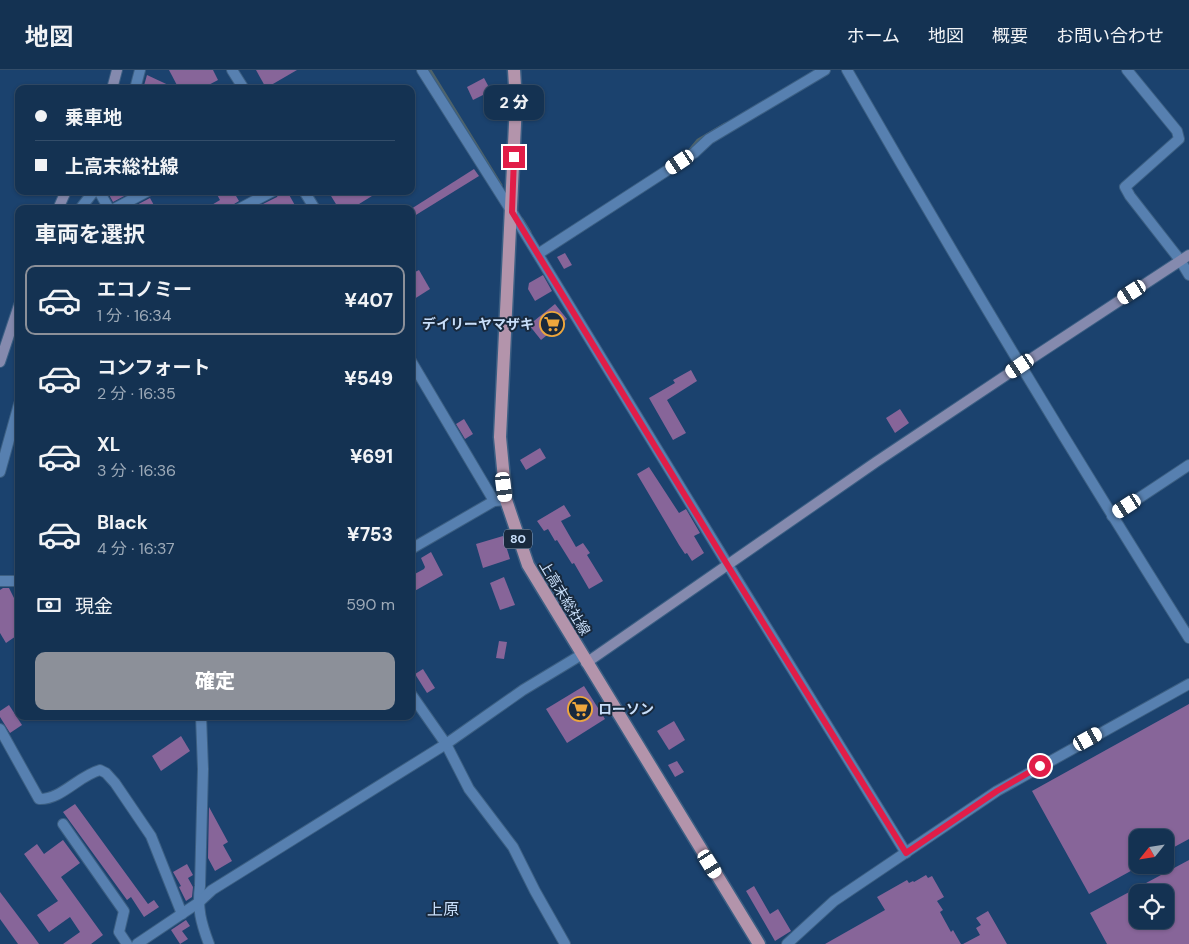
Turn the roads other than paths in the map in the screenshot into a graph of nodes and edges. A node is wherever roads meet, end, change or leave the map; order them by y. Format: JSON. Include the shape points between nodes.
{"nodes":[{"id":1,"x":117,"y":70,"type":"edge"},
{"id":2,"x":140,"y":70,"type":"edge"},
{"id":3,"x":232,"y":70,"type":"edge"},
{"id":4,"x":422,"y":70,"type":"edge"},
{"id":5,"x":514,"y":70,"type":"edge"},
{"id":6,"x":824,"y":70,"type":"edge"},
{"id":7,"x":847,"y":70,"type":"edge"},
{"id":8,"x":1127,"y":70,"type":"edge"},
{"id":9,"x":113,"y":85,"type":"edge"},
{"id":10,"x":136,"y":85,"type":"edge"},
{"id":11,"x":241,"y":85,"type":"edge"},
{"id":12,"x":93,"y":195,"type":"edge"},
{"id":13,"x":140,"y":195,"type":"edge"},
{"id":14,"x":264,"y":195,"type":"edge"},
{"id":15,"x":84,"y":205,"type":"edge"},
{"id":16,"x":122,"y":205,"type":"edge"},
{"id":17,"x":246,"y":205,"type":"edge"},
{"id":18,"x":512,"y":212,"type":"junction"},
{"id":19,"x":538,"y":254,"type":"junction"},
{"id":20,"x":1184,"y":258,"type":"edge"},
{"id":21,"x":1189,"y":275,"type":"edge"},
{"id":22,"x":15,"y":317,"type":"edge"},
{"id":23,"x":0,"y":362,"type":"edge"},
{"id":24,"x":1020,"y":366,"type":"junction"},
{"id":25,"x":415,"y":367,"type":"edge"},
{"id":26,"x":15,"y":418,"type":"edge"},
{"id":27,"x":1189,"y":465,"type":"edge"},
{"id":28,"x":0,"y":472,"type":"edge"},
{"id":29,"x":500,"y":501,"type":"junction"},
{"id":30,"x":1112,"y":516,"type":"junction"},
{"id":31,"x":415,"y":547,"type":"edge"},
{"id":32,"x":728,"y":566,"type":"junction"},
{"id":33,"x":0,"y":581,"type":"edge"},
{"id":34,"x":15,"y":581,"type":"edge"},
{"id":35,"x":1189,"y":638,"type":"edge"},
{"id":36,"x":584,"y":659,"type":"junction"},
{"id":37,"x":1189,"y":684,"type":"edge"},
{"id":38,"x":415,"y":700,"type":"edge"},
{"id":39,"x":201,"y":720,"type":"edge"},
{"id":40,"x":0,"y":729,"type":"edge"},
{"id":41,"x":446,"y":744,"type":"junction"},
{"id":42,"x":63,"y":824,"type":"dead end"},
{"id":43,"x":906,"y":853,"type":"junction"},
{"id":44,"x":198,"y":903,"type":"junction"},
{"id":45,"x":182,"y":914,"type":"junction"},
{"id":46,"x":127,"y":944,"type":"edge"},
{"id":47,"x":137,"y":944,"type":"edge"},
{"id":48,"x":209,"y":944,"type":"edge"},
{"id":49,"x":564,"y":944,"type":"edge"},
{"id":50,"x":759,"y":944,"type":"edge"},
{"id":51,"x":787,"y":944,"type":"edge"}],
"edges":[{"from":1,"to":9,"type":"street"},
{"from":2,"to":10,"type":"street"},
{"from":3,"to":11,"type":"street"},
{"from":4,"to":18,"type":"street"},
{"from":5,"to":18,"type":"main road","name":"上高末総社線","number":"80"},
{"from":6,"to":19,"type":"street","via":[[709,139],[694,153]]},
{"from":7,"to":24,"type":"street"},
{"from":8,"to":20,"type":"street","via":[[1179,139],[1125,187]]},
{"from":12,"to":15,"type":"street"},
{"from":13,"to":16,"type":"street"},
{"from":14,"to":17,"type":"street"},
{"from":18,"to":19,"type":"street"},
{"from":18,"to":29,"type":"main road","name":"上高末総社線","number":"80","via":[[500,438]]},
{"from":19,"to":32,"type":"street"},
{"from":20,"to":21,"type":"street"},
{"from":20,"to":24,"type":"street"},
{"from":22,"to":23,"type":"street"},
{"from":24,"to":30,"type":"street"},
{"from":24,"to":32,"type":"street"},
{"from":25,"to":29,"type":"street"},
{"from":26,"to":28,"type":"street"},
{"from":27,"to":30,"type":"street"},
{"from":29,"to":31,"type":"street"},
{"from":29,"to":36,"type":"main road","name":"上高末総社線","number":"80","via":[[528,565]]},
{"from":30,"to":35,"type":"street"},
{"from":32,"to":36,"type":"street"},
{"from":32,"to":43,"type":"street"},
{"from":33,"to":34,"type":"street"},
{"from":36,"to":41,"type":"street","via":[[523,690]]},
{"from":36,"to":50,"type":"main road","name":"上高末総社線","number":"80"},
{"from":37,"to":43,"type":"street","via":[[997,791]]},
{"from":38,"to":41,"type":"street"},
{"from":39,"to":44,"type":"street","via":[[203,769]]},
{"from":40,"to":45,"type":"street","via":[[39,799],[49,800],[89,773],[100,770],[111,777],[151,836]]},
{"from":41,"to":44,"type":"street","via":[[212,890]]},
{"from":41,"to":49,"type":"street","via":[[469,789],[513,847]]},
{"from":42,"to":46,"type":"street","via":[[124,911],[119,932]]},
{"from":43,"to":51,"type":"street","via":[[834,901]]},
{"from":44,"to":45,"type":"street"},
{"from":44,"to":48,"type":"street"},
{"from":45,"to":47,"type":"street"}]}
